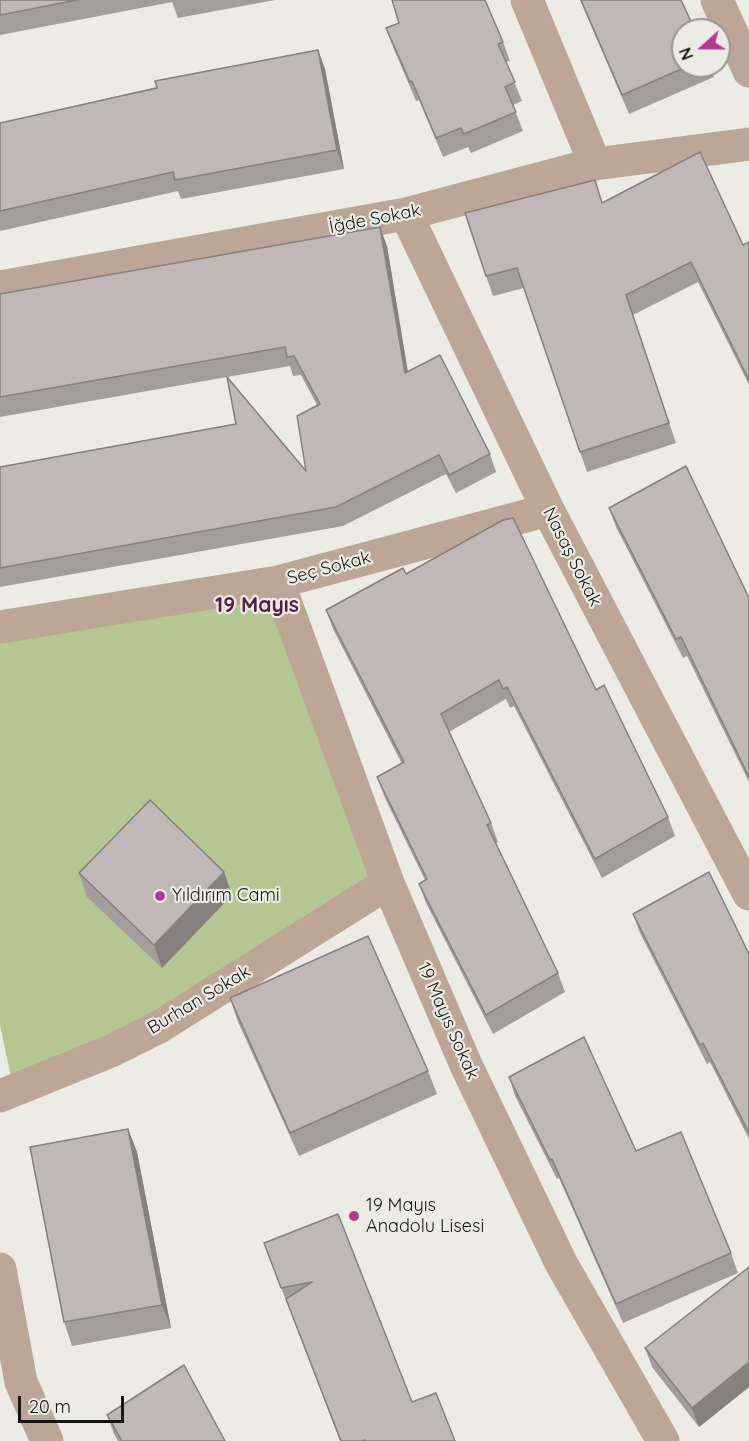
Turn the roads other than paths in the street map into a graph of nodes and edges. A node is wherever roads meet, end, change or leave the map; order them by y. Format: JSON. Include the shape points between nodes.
{"nodes":[{"id":1,"x":527,"y":0,"type":"edge"},
{"id":2,"x":717,"y":0,"type":"edge"},
{"id":3,"x":749,"y":71,"type":"edge"},
{"id":4,"x":749,"y":144,"type":"edge"},
{"id":5,"x":596,"y":164,"type":"junction"},
{"id":6,"x":406,"y":214,"type":"junction"},
{"id":7,"x":0,"y":287,"type":"edge"},
{"id":8,"x":548,"y":510,"type":"junction"},
{"id":9,"x":278,"y":582,"type":"junction"},
{"id":10,"x":0,"y":627,"type":"edge"},
{"id":11,"x":388,"y":883,"type":"junction"},
{"id":12,"x":749,"y":894,"type":"edge"},
{"id":13,"x":0,"y":1096,"type":"edge"},
{"id":14,"x":0,"y":1269,"type":"edge"},
{"id":15,"x":10,"y":1386,"type":"edge"},
{"id":16,"x":47,"y":1441,"type":"edge"},
{"id":17,"x":663,"y":1441,"type":"edge"}],
"edges":[{"from":1,"to":5,"type":"street"},
{"from":2,"to":3,"type":"street"},
{"from":4,"to":5,"type":"street","name":"İğde Sokak"},
{"from":5,"to":6,"type":"street","name":"İğde Sokak"},
{"from":6,"to":7,"type":"street","name":"İğde Sokak"},
{"from":6,"to":8,"type":"street","name":"Nasaş Sokak"},
{"from":8,"to":9,"type":"street","name":"Seç Sokak"},
{"from":8,"to":12,"type":"street","name":"Nasaş Sokak"},
{"from":9,"to":10,"type":"street","name":"Seç Sokak"},
{"from":9,"to":11,"type":"street","name":"19 Mayıs Sokak"},
{"from":11,"to":13,"type":"street","name":"Burhan Sokak","via":[[159,1027]]},
{"from":11,"to":17,"type":"street","name":"19 Mayıs Sokak","via":[[466,1065],[561,1263]]},
{"from":14,"to":15,"type":"street"},
{"from":15,"to":16,"type":"street"}]}
